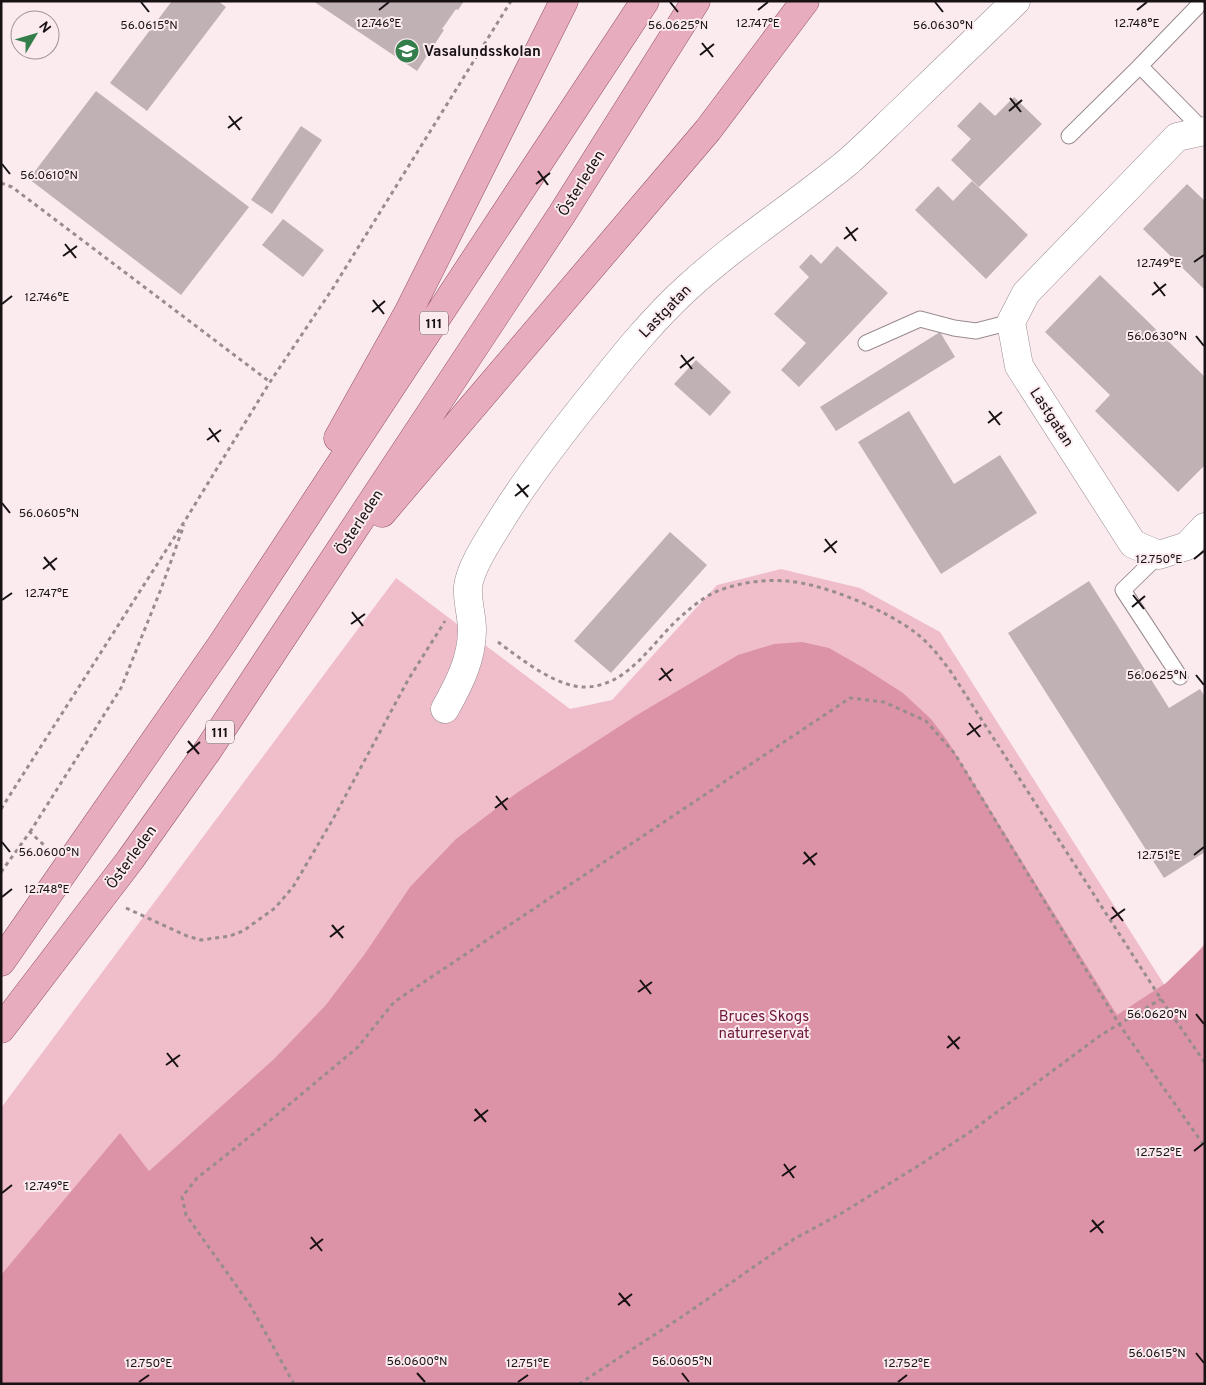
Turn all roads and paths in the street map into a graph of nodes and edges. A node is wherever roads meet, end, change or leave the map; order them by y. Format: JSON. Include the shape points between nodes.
{"nodes":[{"id":1,"x":511,"y":1,"type":"edge"},
{"id":2,"x":564,"y":1,"type":"edge"},
{"id":3,"x":644,"y":1,"type":"edge"},
{"id":4,"x":696,"y":1,"type":"edge"},
{"id":5,"x":805,"y":1,"type":"edge"},
{"id":6,"x":1016,"y":1,"type":"edge"},
{"id":7,"x":1197,"y":7,"type":"dead end"},
{"id":8,"x":1140,"y":66,"type":"junction"},
{"id":9,"x":1204,"y":130,"type":"edge"},
{"id":10,"x":1069,"y":136,"type":"dead end"},
{"id":11,"x":1,"y":183,"type":"edge"},
{"id":12,"x":1010,"y":322,"type":"junction"},
{"id":13,"x":866,"y":343,"type":"dead end"},
{"id":14,"x":270,"y":382,"type":"junction"},
{"id":15,"x":186,"y":519,"type":"junction"},
{"id":16,"x":1205,"y":526,"type":"edge"},
{"id":17,"x":1159,"y":555,"type":"junction"},
{"id":18,"x":468,"y":586,"type":"junction"},
{"id":19,"x":306,"y":601,"type":"junction"},
{"id":20,"x":471,"y":621,"type":"junction"},
{"id":21,"x":222,"y":644,"type":"junction"},
{"id":22,"x":1180,"y":677,"type":"dead end"},
{"id":23,"x":445,"y":708,"type":"dead end"},
{"id":24,"x":1,"y":809,"type":"edge"},
{"id":25,"x":30,"y":832,"type":"junction"},
{"id":26,"x":46,"y":846,"type":"dead end"},
{"id":27,"x":1,"y":872,"type":"edge"},
{"id":28,"x":125,"y":908,"type":"dead end"},
{"id":29,"x":1,"y":962,"type":"edge"},
{"id":30,"x":1161,"y":999,"type":"junction"},
{"id":31,"x":1120,"y":1024,"type":"junction"},
{"id":32,"x":1,"y":1029,"type":"edge"},
{"id":33,"x":1205,"y":1063,"type":"edge"},
{"id":34,"x":1205,"y":1147,"type":"edge"},
{"id":35,"x":294,"y":1384,"type":"edge"},
{"id":36,"x":578,"y":1384,"type":"edge"}],
"edges":[{"from":1,"to":14,"type":"path","via":[[338,280]]},
{"from":2,"to":21,"type":"main road","via":[[409,311]]},
{"from":3,"to":21,"type":"main road","number":"111"},
{"from":4,"to":19,"type":"main road","name":"Österleden","number":"111","via":[[562,214]]},
{"from":5,"to":19,"type":"main road","via":[[708,130]]},
{"from":6,"to":18,"type":"street","name":"Lastgatan","via":[[850,160],[724,257],[657,316],[550,448],[501,519],[476,564]]},
{"from":7,"to":8,"type":"lane"},
{"from":8,"to":9,"type":"lane"},
{"from":8,"to":10,"type":"lane"},
{"from":9,"to":12,"type":"street","via":[[1177,137],[1026,293]]},
{"from":11,"to":14,"type":"path","via":[[12,187]]},
{"from":12,"to":13,"type":"lane","via":[[976,332],[920,319]]},
{"from":12,"to":17,"type":"street","name":"Lastgatan","via":[[1019,366],[1024,374],[1133,544]]},
{"from":14,"to":15,"type":"path"},
{"from":15,"to":24,"type":"path"},
{"from":15,"to":25,"type":"path","via":[[121,688]]},
{"from":16,"to":17,"type":"street","via":[[1187,546]]},
{"from":17,"to":22,"type":"lane","via":[[1123,590]]},
{"from":18,"to":20,"type":"street","name":"Lastgatan"},
{"from":18,"to":28,"type":"path","via":[[408,680],[333,819],[292,887],[275,908],[244,931],[201,940]]},
{"from":19,"to":32,"type":"main road","name":"Österleden","number":"111","via":[[154,826]]},
{"from":20,"to":23,"type":"street","name":"Lastgatan","via":[[471,644],[466,664],[460,683]]},
{"from":20,"to":30,"type":"path","via":[[532,667],[570,685],[588,687],[619,678],[684,614],[712,594],[757,581],[788,581],[829,590],[901,622],[935,650],[951,672]]},
{"from":21,"to":29,"type":"main road","number":"111"},
{"from":25,"to":26,"type":"path"},
{"from":25,"to":27,"type":"path"},
{"from":30,"to":31,"type":"path"},
{"from":30,"to":33,"type":"path"},
{"from":31,"to":34,"type":"path"},
{"from":31,"to":35,"type":"path","via":[[955,754],[926,722],[884,702],[850,698],[394,1002],[358,1047],[197,1178],[182,1197],[186,1215],[250,1305]]},
{"from":31,"to":36,"type":"path","via":[[954,1143],[794,1239]]}]}
